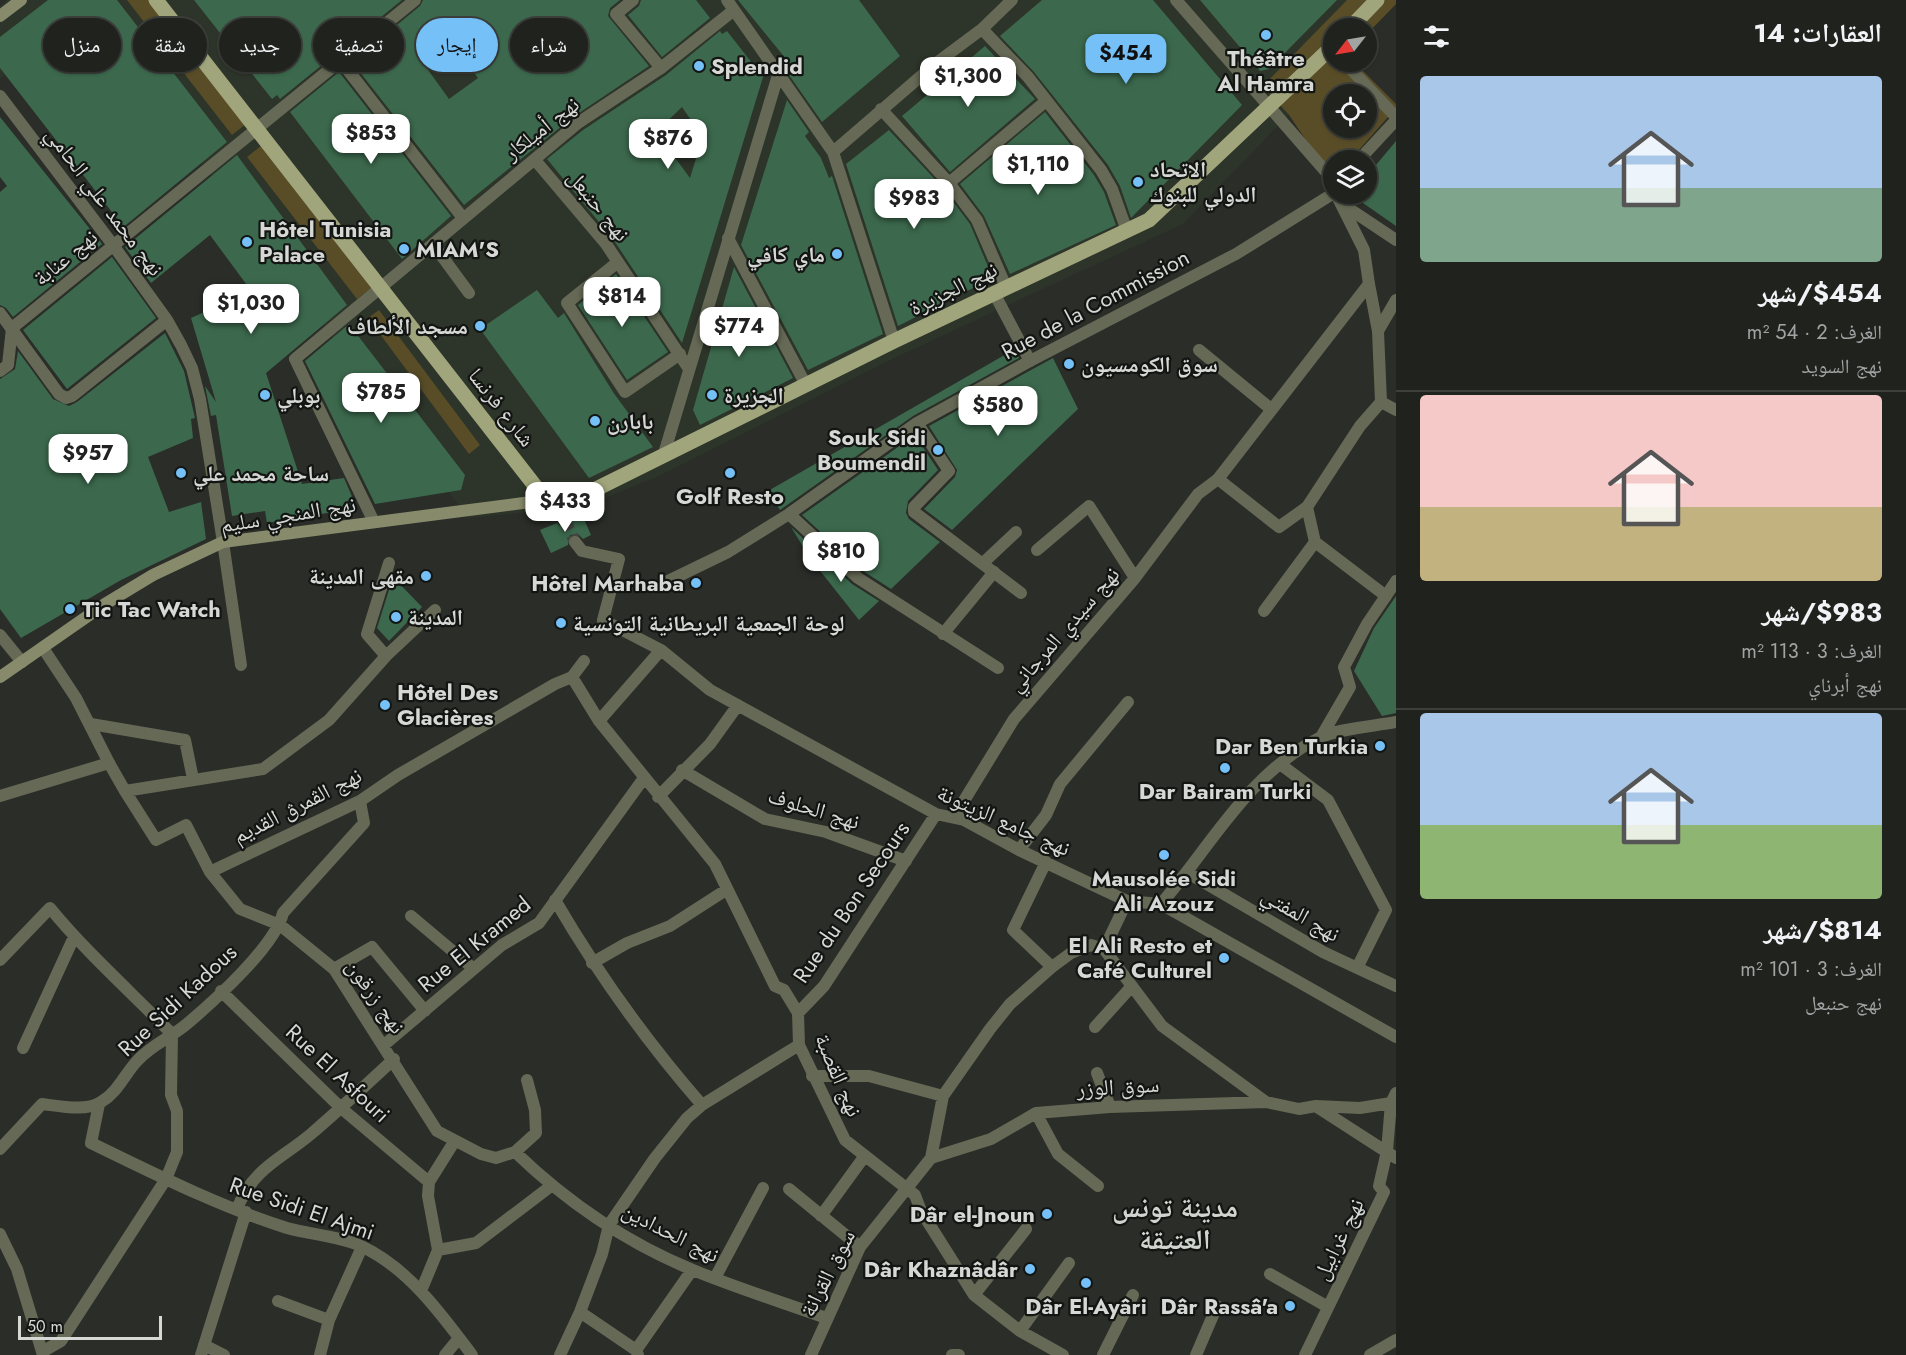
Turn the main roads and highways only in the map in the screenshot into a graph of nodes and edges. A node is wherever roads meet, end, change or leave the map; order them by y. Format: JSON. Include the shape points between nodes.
{"nodes":[{"id":1,"x":21,"y":0,"type":"edge"},
{"id":2,"x":156,"y":0,"type":"edge"},
{"id":3,"x":1377,"y":0,"type":"edge"},
{"id":4,"x":0,"y":16,"type":"edge"},
{"id":5,"x":1360,"y":18,"type":"edge"},
{"id":6,"x":1323,"y":58,"type":"edge"},
{"id":7,"x":550,"y":501,"type":"junction"},
{"id":8,"x":0,"y":677,"type":"edge"}],
"edges":[{"from":1,"to":4,"type":"main road"},
{"from":2,"to":7,"type":"main road","name":"شارع فرنسا"},
{"from":3,"to":5,"type":"main road"},
{"from":6,"to":7,"type":"main road","name":"نهج الجزيرة","via":[[1163,209],[1127,231],[586,494]]},
{"from":7,"to":8,"type":"main road","name":"نهج المنجي سليم","via":[[224,542],[153,575]]}]}
